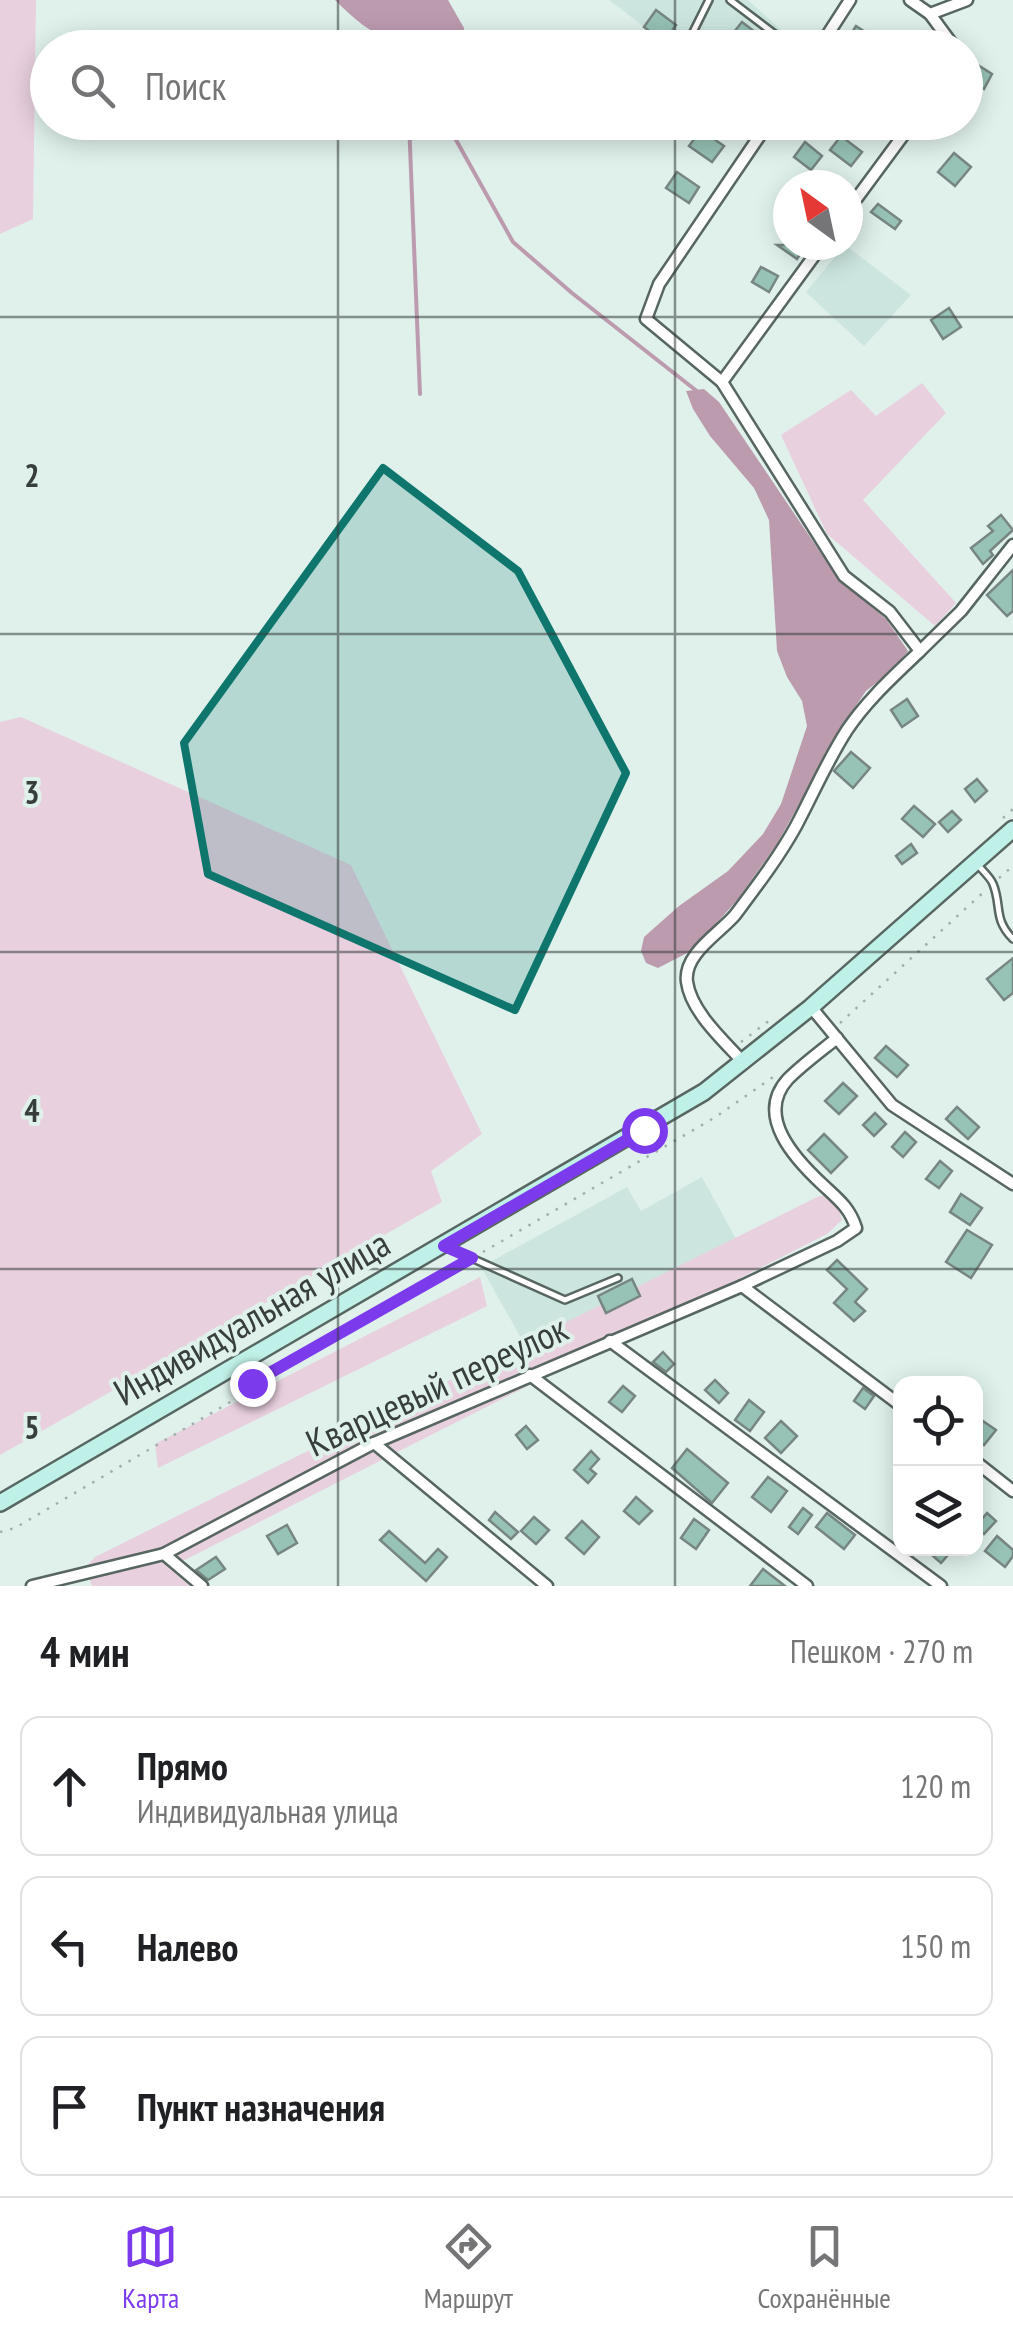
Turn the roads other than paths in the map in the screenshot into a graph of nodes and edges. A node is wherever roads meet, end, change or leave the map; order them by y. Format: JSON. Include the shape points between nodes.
{"nodes":[{"id":1,"x":708,"y":0,"type":"edge"},
{"id":2,"x":730,"y":0,"type":"edge"},
{"id":3,"x":850,"y":0,"type":"edge"},
{"id":4,"x":910,"y":0,"type":"edge"},
{"id":5,"x":967,"y":0,"type":"edge"},
{"id":6,"x":930,"y":14,"type":"junction"},
{"id":7,"x":694,"y":30,"type":"edge"},
{"id":8,"x":769,"y":30,"type":"edge"},
{"id":9,"x":831,"y":30,"type":"edge"},
{"id":10,"x":942,"y":30,"type":"edge"},
{"id":11,"x":758,"y":140,"type":"edge"},
{"id":12,"x":900,"y":140,"type":"edge"},
{"id":13,"x":863,"y":190,"type":"edge"},
{"id":14,"x":811,"y":260,"type":"edge"},
{"id":15,"x":722,"y":382,"type":"junction"},
{"id":16,"x":1013,"y":544,"type":"edge"},
{"id":17,"x":920,"y":651,"type":"junction"},
{"id":18,"x":1013,"y":829,"type":"edge"},
{"id":19,"x":976,"y":862,"type":"junction"},
{"id":20,"x":1013,"y":939,"type":"edge"},
{"id":21,"x":811,"y":1007,"type":"junction"},
{"id":22,"x":834,"y":1035,"type":"junction"},
{"id":23,"x":744,"y":1062,"type":"junction"},
{"id":24,"x":1013,"y":1184,"type":"edge"},
{"id":25,"x":444,"y":1246,"type":"junction"},
{"id":26,"x":618,"y":1278,"type":"dead end"},
{"id":27,"x":742,"y":1286,"type":"junction"},
{"id":28,"x":610,"y":1341,"type":"junction"},
{"id":29,"x":530,"y":1375,"type":"junction"},
{"id":30,"x":893,"y":1400,"type":"edge"},
{"id":31,"x":374,"y":1443,"type":"junction"},
{"id":32,"x":981,"y":1466,"type":"edge"},
{"id":33,"x":1013,"y":1490,"type":"edge"},
{"id":34,"x":0,"y":1502,"type":"edge"},
{"id":35,"x":164,"y":1554,"type":"junction"},
{"id":36,"x":32,"y":1586,"type":"edge"},
{"id":37,"x":202,"y":1586,"type":"edge"},
{"id":38,"x":547,"y":1586,"type":"edge"},
{"id":39,"x":807,"y":1586,"type":"edge"},
{"id":40,"x":941,"y":1586,"type":"edge"}],
"edges":[{"from":1,"to":7,"type":"lane"},
{"from":2,"to":8,"type":"lane"},
{"from":3,"to":9,"type":"street"},
{"from":4,"to":6,"type":"street"},
{"from":5,"to":6,"type":"street"},
{"from":6,"to":10,"type":"street"},
{"from":11,"to":15,"type":"street","via":[[659,284],[646,319]]},
{"from":12,"to":13,"type":"street"},
{"from":14,"to":15,"type":"street"},
{"from":15,"to":17,"type":"street","via":[[844,576],[890,612]]},
{"from":16,"to":17,"type":"street","via":[[962,611]]},
{"from":17,"to":23,"type":"street","via":[[847,730],[770,866],[690,965],[686,982],[698,1007]]},
{"from":18,"to":19,"type":"main road","name":"Индивидуальная улица"},
{"from":19,"to":20,"type":"lane","via":[[993,884],[1000,919]]},
{"from":19,"to":21,"type":"main road","name":"Индивидуальная улица"},
{"from":21,"to":22,"type":"street"},
{"from":21,"to":23,"type":"main road","name":"Индивидуальная улица"},
{"from":22,"to":24,"type":"street","via":[[892,1105]]},
{"from":22,"to":27,"type":"street","name":"Кварцевый переулок","via":[[786,1080],[776,1114],[793,1158],[852,1212],[856,1228]]},
{"from":23,"to":25,"type":"main road","name":"Индивидуальная улица","via":[[644,1130]]},
{"from":25,"to":26,"type":"lane","via":[[565,1300]]},
{"from":25,"to":34,"type":"main road","name":"Индивидуальная улица"},
{"from":27,"to":28,"type":"street","name":"Кварцевый переулок"},
{"from":27,"to":30,"type":"street"},
{"from":28,"to":29,"type":"street","name":"Кварцевый переулок"},
{"from":28,"to":40,"type":"street"},
{"from":29,"to":31,"type":"street","name":"Кварцевый переулок"},
{"from":29,"to":39,"type":"street"},
{"from":31,"to":35,"type":"street","name":"Кварцевый переулок"},
{"from":31,"to":38,"type":"street"},
{"from":32,"to":33,"type":"street"},
{"from":35,"to":36,"type":"street","name":"Кварцевый переулок"},
{"from":35,"to":37,"type":"street"}]}
